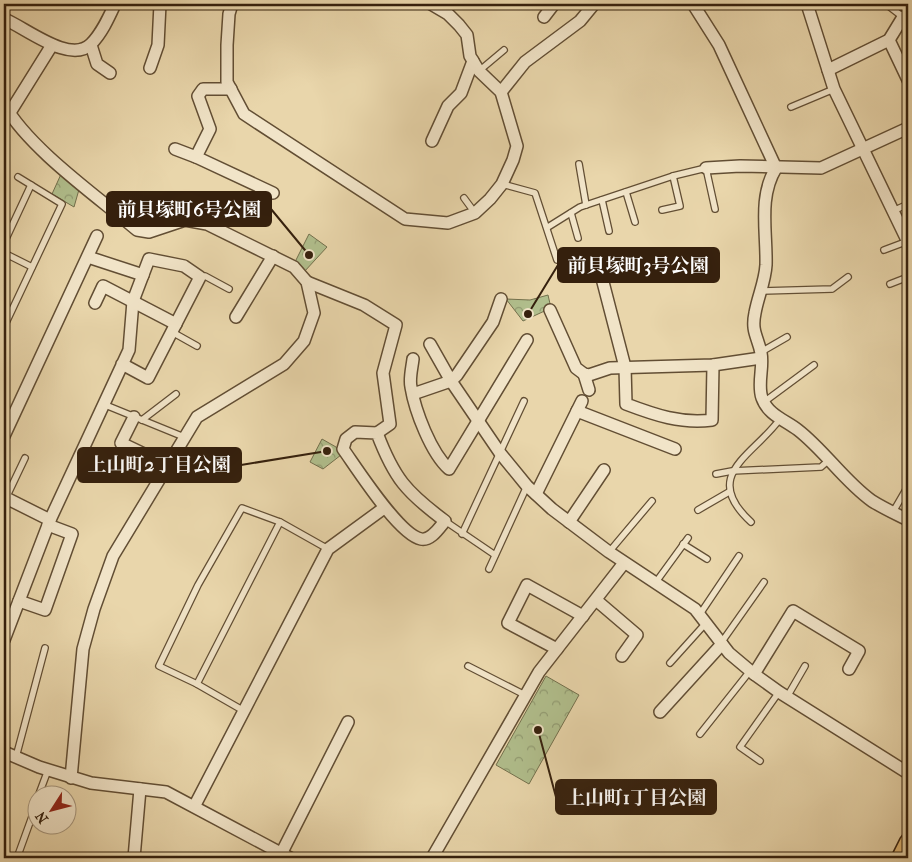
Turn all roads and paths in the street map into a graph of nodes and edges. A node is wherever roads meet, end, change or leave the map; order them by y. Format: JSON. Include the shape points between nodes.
{"nodes":[{"id":1,"x":115,"y":4,"type":"edge"},
{"id":2,"x":160,"y":4,"type":"edge"},
{"id":3,"x":232,"y":4,"type":"edge"},
{"id":4,"x":431,"y":4,"type":"edge"},
{"id":5,"x":554,"y":4,"type":"edge"},
{"id":6,"x":594,"y":4,"type":"edge"},
{"id":7,"x":692,"y":4,"type":"edge"},
{"id":8,"x":807,"y":4,"type":"edge"},
{"id":9,"x":886,"y":4,"type":"edge"},
{"id":10,"x":544,"y":17,"type":"dead end"},
{"id":11,"x":903,"y":17,"type":"joint"},
{"id":12,"x":4,"y":19,"type":"edge"},
{"id":13,"x":889,"y":40,"type":"junction"},
{"id":14,"x":91,"y":45,"type":"junction"},
{"id":15,"x":52,"y":46,"type":"junction"},
{"id":16,"x":504,"y":50,"type":"dead end"},
{"id":17,"x":473,"y":61,"type":"junction"},
{"id":18,"x":150,"y":68,"type":"dead end"},
{"id":19,"x":828,"y":70,"type":"junction"},
{"id":20,"x":479,"y":71,"type":"junction"},
{"id":21,"x":110,"y":73,"type":"dead end"},
{"id":22,"x":908,"y":80,"type":"edge"},
{"id":23,"x":231,"y":89,"type":"junction"},
{"id":24,"x":834,"y":89,"type":"junction"},
{"id":25,"x":501,"y":92,"type":"junction"},
{"id":26,"x":792,"y":107,"type":"dead end"},
{"id":27,"x":7,"y":109,"type":"edge"},
{"id":28,"x":908,"y":128,"type":"edge"},
{"id":29,"x":432,"y":141,"type":"dead end"},
{"id":30,"x":174,"y":148,"type":"dead end"},
{"id":31,"x":862,"y":148,"type":"junction"},
{"id":32,"x":196,"y":157,"type":"junction"},
{"id":33,"x":579,"y":164,"type":"dead end"},
{"id":34,"x":706,"y":168,"type":"junction"},
{"id":35,"x":776,"y":168,"type":"junction"},
{"id":36,"x":18,"y":176,"type":"dead end"},
{"id":37,"x":673,"y":176,"type":"junction"},
{"id":38,"x":502,"y":184,"type":"junction"},
{"id":39,"x":31,"y":185,"type":"junction"},
{"id":40,"x":626,"y":192,"type":"junction"},
{"id":41,"x":273,"y":193,"type":"dead end"},
{"id":42,"x":464,"y":198,"type":"dead end"},
{"id":43,"x":602,"y":200,"type":"junction"},
{"id":44,"x":908,"y":204,"type":"edge"},
{"id":45,"x":586,"y":205,"type":"junction"},
{"id":46,"x":715,"y":209,"type":"dead end"},
{"id":47,"x":662,"y":210,"type":"dead end"},
{"id":48,"x":893,"y":211,"type":"junction"},
{"id":49,"x":475,"y":213,"type":"junction"},
{"id":50,"x":571,"y":213,"type":"junction"},
{"id":51,"x":635,"y":222,"type":"dead end"},
{"id":52,"x":548,"y":227,"type":"junction"},
{"id":53,"x":609,"y":231,"type":"dead end"},
{"id":54,"x":97,"y":236,"type":"dead end"},
{"id":55,"x":578,"y":238,"type":"dead end"},
{"id":56,"x":908,"y":241,"type":"edge"},
{"id":57,"x":4,"y":243,"type":"edge"},
{"id":58,"x":884,"y":250,"type":"dead end"},
{"id":59,"x":4,"y":253,"type":"edge"},
{"id":60,"x":88,"y":256,"type":"junction"},
{"id":61,"x":273,"y":256,"type":"junction"},
{"id":62,"x":597,"y":259,"type":"dead end"},
{"id":63,"x":557,"y":260,"type":"dead end"},
{"id":64,"x":32,"y":267,"type":"junction"},
{"id":65,"x":143,"y":275,"type":"junction"},
{"id":66,"x":200,"y":277,"type":"junction"},
{"id":67,"x":848,"y":277,"type":"dead end"},
{"id":68,"x":908,"y":277,"type":"edge"},
{"id":69,"x":307,"y":282,"type":"junction"},
{"id":70,"x":890,"y":284,"type":"dead end"},
{"id":71,"x":229,"y":288,"type":"dead end"},
{"id":72,"x":762,"y":291,"type":"junction"},
{"id":73,"x":501,"y":299,"type":"dead end"},
{"id":74,"x":133,"y":301,"type":"junction"},
{"id":75,"x":95,"y":303,"type":"dead end"},
{"id":76,"x":550,"y":310,"type":"dead end"},
{"id":77,"x":236,"y":317,"type":"dead end"},
{"id":78,"x":4,"y":328,"type":"edge"},
{"id":79,"x":174,"y":328,"type":"junction"},
{"id":80,"x":787,"y":337,"type":"dead end"},
{"id":81,"x":527,"y":340,"type":"dead end"},
{"id":82,"x":430,"y":344,"type":"dead end"},
{"id":83,"x":196,"y":346,"type":"dead end"},
{"id":84,"x":761,"y":355,"type":"junction"},
{"id":85,"x":413,"y":359,"type":"dead end"},
{"id":86,"x":122,"y":364,"type":"junction"},
{"id":87,"x":713,"y":365,"type":"junction"},
{"id":88,"x":814,"y":365,"type":"dead end"},
{"id":89,"x":625,"y":367,"type":"junction"},
{"id":90,"x":584,"y":374,"type":"junction"},
{"id":91,"x":451,"y":380,"type":"junction"},
{"id":92,"x":589,"y":390,"type":"dead end"},
{"id":93,"x":176,"y":394,"type":"dead end"},
{"id":94,"x":413,"y":394,"type":"junction"},
{"id":95,"x":524,"y":402,"type":"dead end"},
{"id":96,"x":764,"y":402,"type":"junction"},
{"id":97,"x":104,"y":404,"type":"junction"},
{"id":98,"x":138,"y":418,"type":"junction"},
{"id":99,"x":780,"y":419,"type":"junction"},
{"id":100,"x":477,"y":421,"type":"junction"},
{"id":101,"x":377,"y":433,"type":"junction"},
{"id":102,"x":4,"y":436,"type":"edge"},
{"id":103,"x":184,"y":438,"type":"junction"},
{"id":104,"x":675,"y":449,"type":"dead end"},
{"id":105,"x":500,"y":453,"type":"junction"},
{"id":106,"x":25,"y":458,"type":"dead end"},
{"id":107,"x":830,"y":459,"type":"junction"},
{"id":108,"x":167,"y":465,"type":"junction"},
{"id":109,"x":604,"y":470,"type":"dead end"},
{"id":110,"x":732,"y":471,"type":"junction"},
{"id":111,"x":716,"y":474,"type":"dead end"},
{"id":112,"x":528,"y":486,"type":"junction"},
{"id":113,"x":908,"y":486,"type":"edge"},
{"id":114,"x":729,"y":492,"type":"junction"},
{"id":115,"x":536,"y":494,"type":"junction"},
{"id":116,"x":5,"y":497,"type":"edge"},
{"id":117,"x":652,"y":501,"type":"dead end"},
{"id":118,"x":384,"y":508,"type":"junction"},
{"id":119,"x":698,"y":510,"type":"dead end"},
{"id":120,"x":893,"y":512,"type":"junction"},
{"id":121,"x":908,"y":520,"type":"edge"},
{"id":122,"x":445,"y":521,"type":"junction"},
{"id":123,"x":49,"y":522,"type":"junction"},
{"id":124,"x":280,"y":522,"type":"junction"},
{"id":125,"x":569,"y":522,"type":"junction"},
{"id":126,"x":751,"y":522,"type":"dead end"},
{"id":127,"x":462,"y":534,"type":"junction"},
{"id":128,"x":688,"y":538,"type":"dead end"},
{"id":129,"x":683,"y":544,"type":"junction"},
{"id":130,"x":328,"y":549,"type":"junction"},
{"id":131,"x":609,"y":552,"type":"junction"},
{"id":132,"x":495,"y":555,"type":"junction"},
{"id":133,"x":740,"y":556,"type":"dead end"},
{"id":134,"x":707,"y":559,"type":"dead end"},
{"id":135,"x":624,"y":563,"type":"junction"},
{"id":136,"x":489,"y":569,"type":"dead end"},
{"id":137,"x":656,"y":582,"type":"junction"},
{"id":138,"x":764,"y":582,"type":"dead end"},
{"id":139,"x":596,"y":600,"type":"junction"},
{"id":140,"x":19,"y":601,"type":"junction"},
{"id":141,"x":583,"y":616,"type":"junction"},
{"id":142,"x":703,"y":619,"type":"junction"},
{"id":143,"x":4,"y":640,"type":"edge"},
{"id":144,"x":721,"y":644,"type":"junction"},
{"id":145,"x":45,"y":648,"type":"dead end"},
{"id":146,"x":557,"y":649,"type":"junction"},
{"id":147,"x":622,"y":656,"type":"dead end"},
{"id":148,"x":670,"y":663,"type":"dead end"},
{"id":149,"x":468,"y":666,"type":"dead end"},
{"id":150,"x":805,"y":666,"type":"dead end"},
{"id":151,"x":848,"y":669,"type":"dead end"},
{"id":152,"x":752,"y":672,"type":"junction"},
{"id":153,"x":197,"y":684,"type":"junction"},
{"id":154,"x":783,"y":694,"type":"junction"},
{"id":155,"x":525,"y":695,"type":"junction"},
{"id":156,"x":245,"y":712,"type":"junction"},
{"id":157,"x":660,"y":712,"type":"dead end"},
{"id":158,"x":348,"y":722,"type":"dead end"},
{"id":159,"x":700,"y":734,"type":"dead end"},
{"id":160,"x":4,"y":752,"type":"edge"},
{"id":161,"x":16,"y":757,"type":"junction"},
{"id":162,"x":760,"y":761,"type":"dead end"},
{"id":163,"x":48,"y":770,"type":"junction"},
{"id":164,"x":908,"y":773,"type":"edge"},
{"id":165,"x":71,"y":778,"type":"junction"},
{"id":166,"x":43,"y":784,"type":"edge"},
{"id":167,"x":140,"y":788,"type":"junction"},
{"id":168,"x":195,"y":806,"type":"junction"},
{"id":169,"x":28,"y":829,"type":"edge"},
{"id":170,"x":908,"y":842,"type":"edge"},
{"id":171,"x":283,"y":857,"type":"edge"},
{"id":172,"x":18,"y":858,"type":"edge"},
{"id":173,"x":134,"y":858,"type":"edge"},
{"id":174,"x":432,"y":858,"type":"edge"},
{"id":175,"x":900,"y":858,"type":"edge"}],
"edges":[{"from":1,"to":14,"type":"street"},
{"from":2,"to":18,"type":"street","via":[[158,45]]},
{"from":3,"to":23,"type":"street","via":[[227,45],[227,82]]},
{"from":4,"to":17,"type":"street","via":[[448,14],[467,35]]},
{"from":5,"to":10,"type":"street"},
{"from":6,"to":25,"type":"street","via":[[580,21],[525,62]]},
{"from":7,"to":35,"type":"street","via":[[719,44]]},
{"from":8,"to":19,"type":"street"},
{"from":9,"to":11,"type":"lane"},
{"from":11,"to":13,"type":"street"},
{"from":12,"to":15,"type":"street"},
{"from":13,"to":19,"type":"street"},
{"from":13,"to":22,"type":"street"},
{"from":14,"to":15,"type":"street","via":[[78,50]]},
{"from":14,"to":21,"type":"street","via":[[98,64]]},
{"from":15,"to":27,"type":"street"},
{"from":16,"to":20,"type":"lane"},
{"from":17,"to":20,"type":"street"},
{"from":17,"to":29,"type":"street","via":[[461,93],[448,106]]},
{"from":19,"to":24,"type":"street"},
{"from":20,"to":25,"type":"street"},
{"from":23,"to":32,"type":"street","via":[[203,89],[198,96],[210,129]]},
{"from":23,"to":49,"type":"street","via":[[244,114],[264,129],[405,219],[448,223]]},
{"from":24,"to":26,"type":"lane"},
{"from":24,"to":31,"type":"street"},
{"from":25,"to":38,"type":"street","via":[[517,146]]},
{"from":27,"to":61,"type":"street","via":[[43,151],[137,230],[149,232],[185,220],[199,223]]},
{"from":28,"to":31,"type":"street"},
{"from":30,"to":32,"type":"street"},
{"from":31,"to":35,"type":"street","via":[[821,168]]},
{"from":31,"to":48,"type":"street"},
{"from":32,"to":41,"type":"street"},
{"from":33,"to":45,"type":"lane"},
{"from":34,"to":35,"type":"street"},
{"from":34,"to":37,"type":"lane"},
{"from":34,"to":46,"type":"lane"},
{"from":35,"to":72,"type":"street","via":[[767,189],[766,261]]},
{"from":36,"to":39,"type":"lane"},
{"from":37,"to":40,"type":"lane"},
{"from":37,"to":47,"type":"lane","via":[[680,206]]},
{"from":38,"to":49,"type":"street"},
{"from":38,"to":52,"type":"lane","via":[[535,193]]},
{"from":39,"to":57,"type":"lane"},
{"from":39,"to":64,"type":"lane","via":[[62,204]]},
{"from":40,"to":43,"type":"lane"},
{"from":40,"to":51,"type":"lane"},
{"from":42,"to":49,"type":"lane"},
{"from":43,"to":45,"type":"lane"},
{"from":43,"to":53,"type":"lane"},
{"from":44,"to":48,"type":"lane"},
{"from":45,"to":50,"type":"lane"},
{"from":48,"to":56,"type":"street"},
{"from":50,"to":52,"type":"lane"},
{"from":50,"to":55,"type":"lane"},
{"from":52,"to":63,"type":"lane"},
{"from":54,"to":60,"type":"street"},
{"from":56,"to":58,"type":"lane"},
{"from":59,"to":64,"type":"lane"},
{"from":60,"to":65,"type":"street"},
{"from":60,"to":102,"type":"street"},
{"from":61,"to":69,"type":"street","via":[[294,267]]},
{"from":61,"to":77,"type":"street"},
{"from":62,"to":89,"type":"street"},
{"from":64,"to":78,"type":"lane"},
{"from":65,"to":66,"type":"street","via":[[149,259],[184,266]]},
{"from":65,"to":74,"type":"street"},
{"from":66,"to":71,"type":"lane","via":[[205,276]]},
{"from":66,"to":79,"type":"street"},
{"from":67,"to":72,"type":"lane","via":[[832,290]]},
{"from":68,"to":70,"type":"lane"},
{"from":69,"to":101,"type":"street","via":[[364,305],[396,325],[383,373],[390,424]]},
{"from":69,"to":103,"type":"street","via":[[314,313],[304,342],[284,364],[198,417]]},
{"from":72,"to":84,"type":"street","via":[[754,324],[754,336]]},
{"from":73,"to":91,"type":"street","via":[[493,322]]},
{"from":74,"to":75,"type":"street","via":[[103,286]]},
{"from":74,"to":79,"type":"street"},
{"from":74,"to":86,"type":"street","via":[[129,350]]},
{"from":76,"to":90,"type":"street","via":[[576,368]]},
{"from":79,"to":83,"type":"lane"},
{"from":79,"to":86,"type":"street","via":[[148,378]]},
{"from":80,"to":84,"type":"lane"},
{"from":81,"to":100,"type":"street"},
{"from":82,"to":91,"type":"street"},
{"from":84,"to":87,"type":"street"},
{"from":84,"to":96,"type":"street","via":[[760,388]]},
{"from":85,"to":94,"type":"street","via":[[410,386]]},
{"from":86,"to":97,"type":"street"},
{"from":87,"to":89,"type":"street"},
{"from":87,"to":89,"type":"street","via":[[712,420],[695,422],[662,418],[626,404]]},
{"from":88,"to":96,"type":"lane"},
{"from":89,"to":90,"type":"street"},
{"from":90,"to":92,"type":"street"},
{"from":91,"to":94,"type":"street"},
{"from":91,"to":100,"type":"street"},
{"from":93,"to":98,"type":"lane"},
{"from":94,"to":100,"type":"street","via":[[430,444],[439,460],[449,469]]},
{"from":95,"to":105,"type":"lane"},
{"from":96,"to":99,"type":"street"},
{"from":97,"to":98,"type":"lane"},
{"from":97,"to":123,"type":"street"},
{"from":98,"to":103,"type":"lane"},
{"from":98,"to":108,"type":"street","via":[[121,443]]},
{"from":99,"to":107,"type":"street","via":[[797,429]]},
{"from":99,"to":110,"type":"lane"},
{"from":100,"to":105,"type":"street"},
{"from":101,"to":118,"type":"street","via":[[355,432],[346,439],[343,448]]},
{"from":101,"to":122,"type":"street","via":[[389,464],[402,484],[418,502]]},
{"from":103,"to":108,"type":"street"},
{"from":104,"to":115,"type":"street","via":[[580,406]]},
{"from":105,"to":112,"type":"street"},
{"from":105,"to":127,"type":"lane"},
{"from":106,"to":116,"type":"lane"},
{"from":107,"to":110,"type":"lane","via":[[821,467]]},
{"from":107,"to":120,"type":"street","via":[[857,489]]},
{"from":108,"to":165,"type":"street","via":[[113,556],[94,609],[83,649]]},
{"from":109,"to":125,"type":"street"},
{"from":110,"to":111,"type":"lane"},
{"from":110,"to":114,"type":"lane"},
{"from":112,"to":115,"type":"street"},
{"from":112,"to":132,"type":"lane"},
{"from":113,"to":120,"type":"lane"},
{"from":114,"to":119,"type":"lane"},
{"from":114,"to":126,"type":"lane","via":[[737,509]]},
{"from":115,"to":125,"type":"street"},
{"from":116,"to":123,"type":"street"},
{"from":117,"to":131,"type":"lane"},
{"from":118,"to":122,"type":"street","via":[[421,539],[431,537]]},
{"from":118,"to":130,"type":"street"},
{"from":120,"to":121,"type":"street"},
{"from":122,"to":127,"type":"lane"},
{"from":123,"to":140,"type":"street"},
{"from":123,"to":140,"type":"street","via":[[72,534],[45,610]]},
{"from":124,"to":130,"type":"lane"},
{"from":124,"to":153,"type":"lane"},
{"from":124,"to":153,"type":"lane","via":[[242,508],[198,585],[159,666]]},
{"from":125,"to":131,"type":"street"},
{"from":127,"to":132,"type":"lane"},
{"from":128,"to":129,"type":"lane"},
{"from":129,"to":134,"type":"lane"},
{"from":129,"to":137,"type":"lane"},
{"from":130,"to":156,"type":"street"},
{"from":131,"to":135,"type":"street"},
{"from":132,"to":136,"type":"lane"},
{"from":133,"to":142,"type":"lane"},
{"from":135,"to":137,"type":"street"},
{"from":135,"to":139,"type":"street"},
{"from":137,"to":142,"type":"street"},
{"from":138,"to":144,"type":"lane"},
{"from":139,"to":141,"type":"street"},
{"from":139,"to":147,"type":"street","via":[[638,635]]},
{"from":140,"to":143,"type":"street"},
{"from":141,"to":146,"type":"street"},
{"from":141,"to":146,"type":"street","via":[[527,585],[508,623]]},
{"from":142,"to":144,"type":"street"},
{"from":142,"to":148,"type":"lane"},
{"from":144,"to":152,"type":"street"},
{"from":144,"to":157,"type":"street"},
{"from":145,"to":161,"type":"lane"},
{"from":146,"to":155,"type":"street"},
{"from":149,"to":155,"type":"lane"},
{"from":150,"to":154,"type":"lane"},
{"from":151,"to":152,"type":"street","via":[[859,651],[793,611]]},
{"from":152,"to":154,"type":"street"},
{"from":152,"to":159,"type":"lane"},
{"from":153,"to":156,"type":"lane"},
{"from":154,"to":162,"type":"lane","via":[[740,747]]},
{"from":154,"to":164,"type":"street"},
{"from":155,"to":174,"type":"street"},
{"from":156,"to":168,"type":"street"},
{"from":158,"to":171,"type":"street"},
{"from":160,"to":161,"type":"street"},
{"from":161,"to":163,"type":"street"},
{"from":163,"to":165,"type":"street"},
{"from":163,"to":166,"type":"lane"},
{"from":165,"to":167,"type":"street"},
{"from":167,"to":168,"type":"street","via":[[166,792]]},
{"from":167,"to":173,"type":"street"},
{"from":168,"to":171,"type":"street"},
{"from":169,"to":172,"type":"lane"},
{"from":170,"to":175,"type":"main road"}]}
